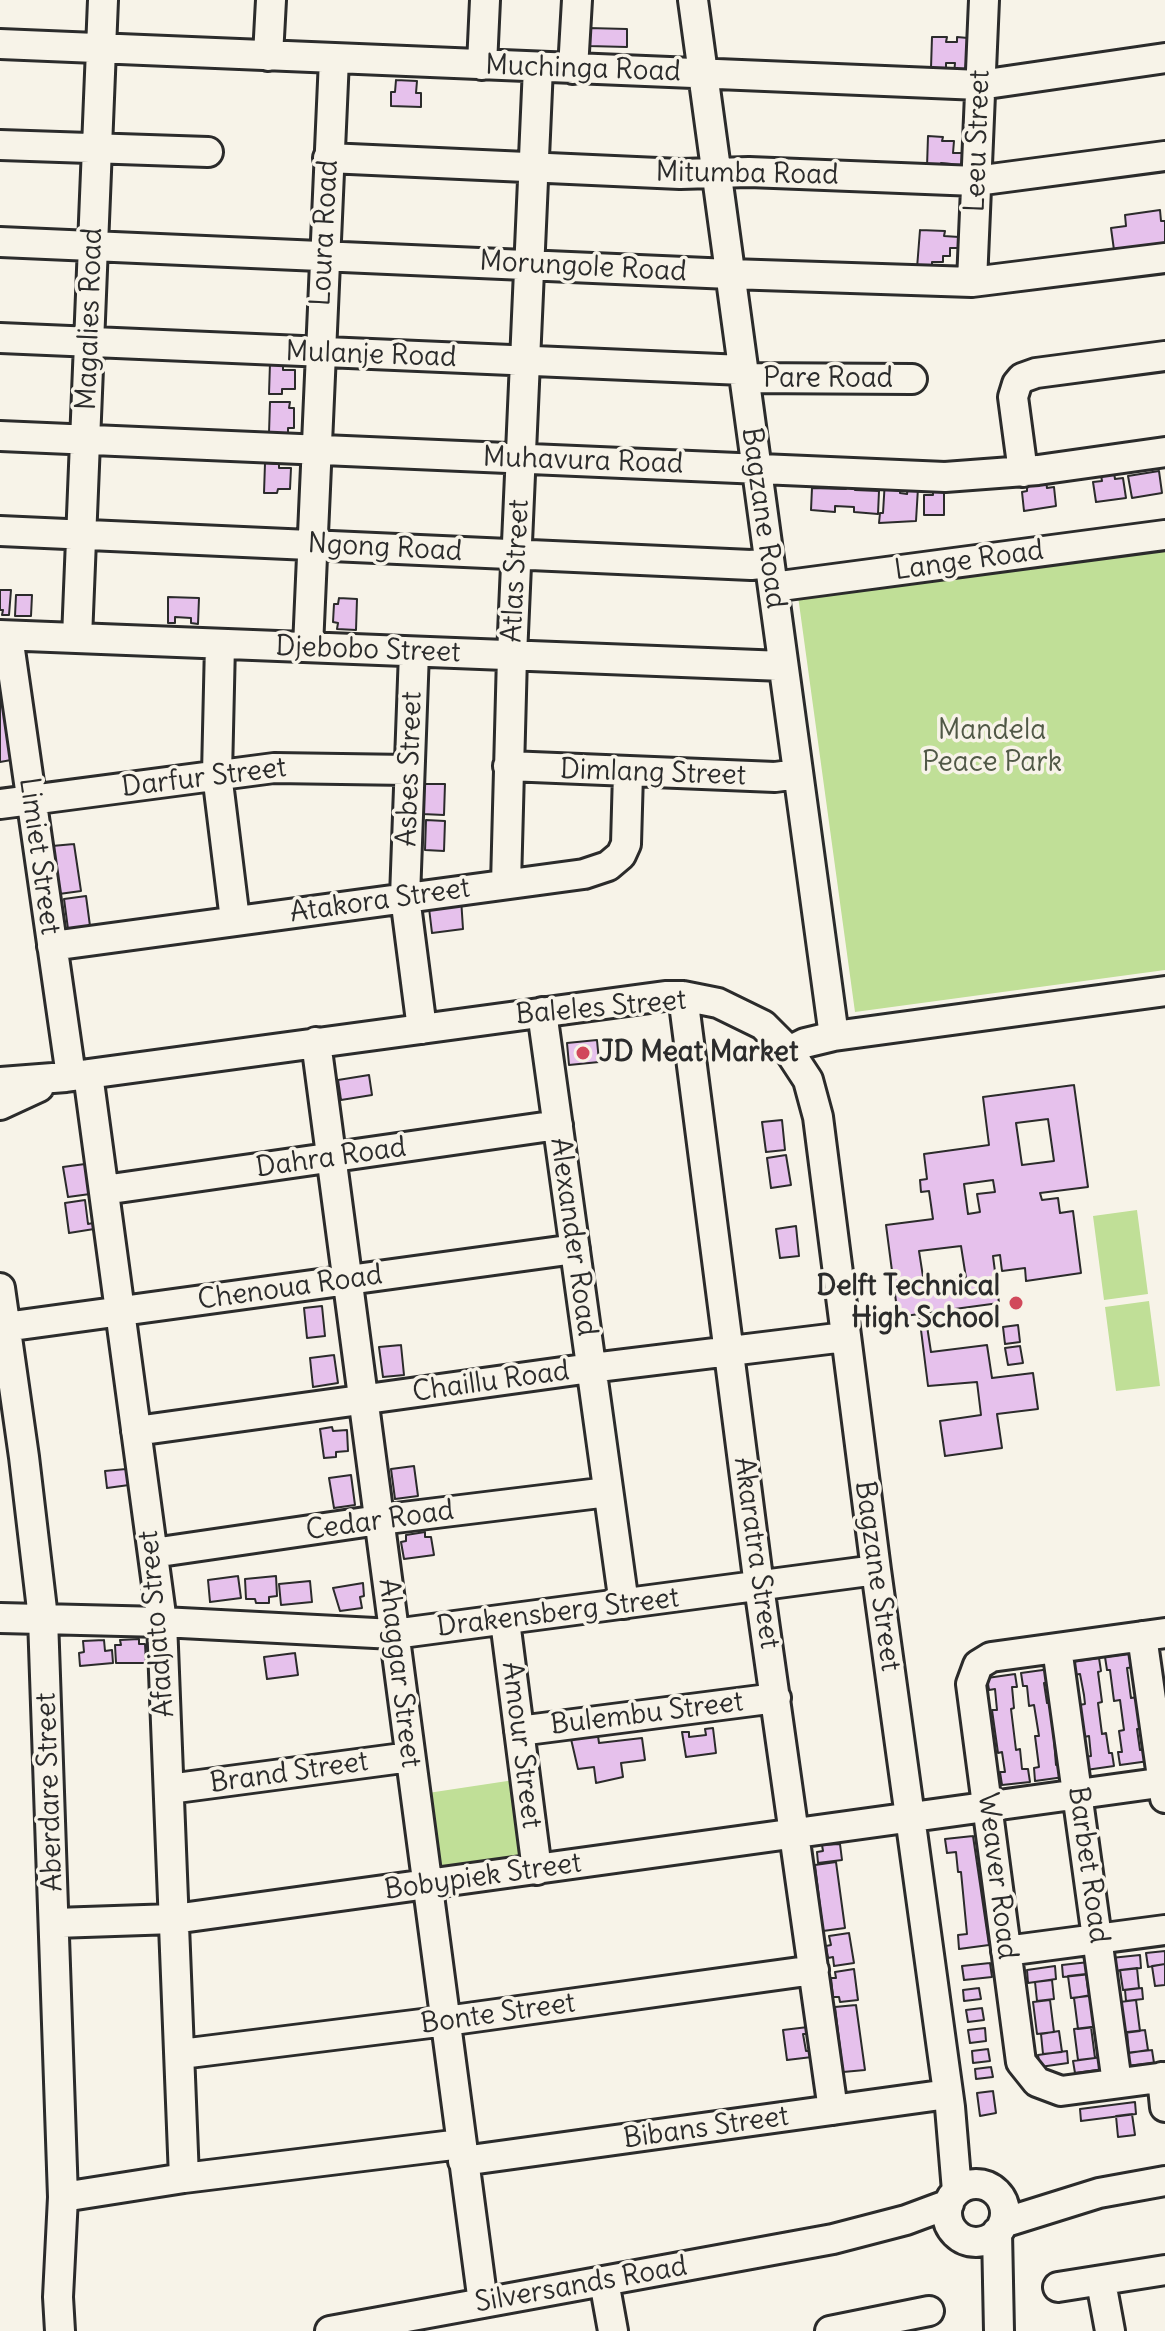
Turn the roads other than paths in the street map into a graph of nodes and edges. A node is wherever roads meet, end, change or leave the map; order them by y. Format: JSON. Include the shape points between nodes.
{"nodes":[{"id":1,"x":103,"y":0,"type":"edge"},
{"id":2,"x":271,"y":0,"type":"edge"},
{"id":3,"x":485,"y":0,"type":"edge"},
{"id":4,"x":577,"y":0,"type":"edge"},
{"id":5,"x":693,"y":0,"type":"edge"},
{"id":6,"x":984,"y":0,"type":"edge"},
{"id":7,"x":0,"y":44,"type":"edge"},
{"id":8,"x":100,"y":49,"type":"junction"},
{"id":9,"x":268,"y":56,"type":"junction"},
{"id":10,"x":1165,"y":58,"type":"edge"},
{"id":11,"x":334,"y":59,"type":"junction"},
{"id":12,"x":482,"y":65,"type":"junction"},
{"id":13,"x":538,"y":67,"type":"junction"},
{"id":14,"x":573,"y":69,"type":"junction"},
{"id":15,"x":703,"y":74,"type":"junction"},
{"id":16,"x":980,"y":85,"type":"junction"},
{"id":17,"x":0,"y":145,"type":"edge"},
{"id":18,"x":96,"y":149,"type":"junction"},
{"id":19,"x":208,"y":152,"type":"dead end"},
{"id":20,"x":1165,"y":156,"type":"edge"},
{"id":21,"x":328,"y":158,"type":"junction"},
{"id":22,"x":533,"y":168,"type":"junction"},
{"id":23,"x":716,"y":173,"type":"junction"},
{"id":24,"x":976,"y":181,"type":"junction"},
{"id":25,"x":0,"y":242,"type":"edge"},
{"id":26,"x":93,"y":246,"type":"junction"},
{"id":27,"x":324,"y":256,"type":"junction"},
{"id":28,"x":1165,"y":258,"type":"edge"},
{"id":29,"x":530,"y":263,"type":"junction"},
{"id":30,"x":730,"y":274,"type":"junction"},
{"id":31,"x":972,"y":282,"type":"junction"},
{"id":32,"x":0,"y":338,"type":"edge"},
{"id":33,"x":89,"y":341,"type":"junction"},
{"id":34,"x":320,"y":353,"type":"junction"},
{"id":35,"x":1165,"y":356,"type":"edge"},
{"id":36,"x":525,"y":360,"type":"junction"},
{"id":37,"x":744,"y":374,"type":"junction"},
{"id":38,"x":912,"y":379,"type":"dead end"},
{"id":39,"x":0,"y":436,"type":"edge"},
{"id":40,"x":86,"y":440,"type":"junction"},
{"id":41,"x":316,"y":450,"type":"junction"},
{"id":42,"x":1165,"y":452,"type":"edge"},
{"id":43,"x":521,"y":459,"type":"junction"},
{"id":44,"x":756,"y":469,"type":"junction"},
{"id":45,"x":1023,"y":472,"type":"junction"},
{"id":46,"x":0,"y":531,"type":"edge"},
{"id":47,"x":82,"y":535,"type":"junction"},
{"id":48,"x":1165,"y":535,"type":"edge"},
{"id":49,"x":311,"y":545,"type":"junction"},
{"id":50,"x":516,"y":554,"type":"junction"},
{"id":51,"x":771,"y":575,"type":"junction"},
{"id":52,"x":4,"y":636,"type":"edge"},
{"id":53,"x":77,"y":638,"type":"junction"},
{"id":54,"x":220,"y":644,"type":"junction"},
{"id":55,"x":308,"y":647,"type":"junction"},
{"id":56,"x":414,"y":652,"type":"junction"},
{"id":57,"x":512,"y":656,"type":"junction"},
{"id":58,"x":783,"y":666,"type":"junction"},
{"id":59,"x":508,"y":766,"type":"junction"},
{"id":60,"x":409,"y":770,"type":"junction"},
{"id":61,"x":628,"y":773,"type":"junction"},
{"id":62,"x":217,"y":774,"type":"junction"},
{"id":63,"x":798,"y":774,"type":"junction"},
{"id":64,"x":31,"y":800,"type":"junction"},
{"id":65,"x":0,"y":804,"type":"edge"},
{"id":66,"x":506,"y":884,"type":"junction"},
{"id":67,"x":405,"y":897,"type":"junction"},
{"id":68,"x":235,"y":920,"type":"junction"},
{"id":69,"x":52,"y":946,"type":"junction"},
{"id":70,"x":1165,"y":991,"type":"edge"},
{"id":71,"x":683,"y":996,"type":"junction"},
{"id":72,"x":542,"y":1012,"type":"junction"},
{"id":73,"x":422,"y":1029,"type":"junction"},
{"id":74,"x":834,"y":1036,"type":"junction"},
{"id":75,"x":316,"y":1042,"type":"junction"},
{"id":76,"x":789,"y":1051,"type":"junction"},
{"id":77,"x":75,"y":1075,"type":"junction"},
{"id":78,"x":0,"y":1082,"type":"edge"},
{"id":79,"x":0,"y":1105,"type":"edge"},
{"id":80,"x":558,"y":1125,"type":"junction"},
{"id":81,"x":331,"y":1159,"type":"junction"},
{"id":82,"x":104,"y":1190,"type":"junction"},
{"id":83,"x":575,"y":1249,"type":"junction"},
{"id":84,"x":347,"y":1280,"type":"junction"},
{"id":85,"x":0,"y":1288,"type":"edge"},
{"id":86,"x":119,"y":1311,"type":"junction"},
{"id":87,"x":5,"y":1327,"type":"junction"},
{"id":88,"x":845,"y":1337,"type":"junction"},
{"id":89,"x":729,"y":1351,"type":"junction"},
{"id":90,"x":591,"y":1368,"type":"junction"},
{"id":91,"x":363,"y":1399,"type":"junction"},
{"id":92,"x":136,"y":1431,"type":"junction"},
{"id":93,"x":608,"y":1492,"type":"junction"},
{"id":94,"x":379,"y":1520,"type":"junction"},
{"id":95,"x":153,"y":1553,"type":"junction"},
{"id":96,"x":876,"y":1570,"type":"junction"},
{"id":97,"x":759,"y":1586,"type":"junction"},
{"id":98,"x":624,"y":1604,"type":"junction"},
{"id":99,"x":0,"y":1618,"type":"edge"},
{"id":100,"x":43,"y":1618,"type":"junction"},
{"id":101,"x":505,"y":1621,"type":"junction"},
{"id":102,"x":162,"y":1622,"type":"junction"},
{"id":103,"x":394,"y":1634,"type":"junction"},
{"id":104,"x":1154,"y":1635,"type":"edge"},
{"id":105,"x":1057,"y":1648,"type":"junction"},
{"id":106,"x":776,"y":1698,"type":"junction"},
{"id":107,"x":519,"y":1731,"type":"junction"},
{"id":108,"x":410,"y":1757,"type":"junction"},
{"id":109,"x":1164,"y":1788,"type":"edge"},
{"id":110,"x":169,"y":1789,"type":"junction"},
{"id":111,"x":1078,"y":1794,"type":"junction"},
{"id":112,"x":988,"y":1808,"type":"junction"},
{"id":113,"x":910,"y":1819,"type":"junction"},
{"id":114,"x":796,"y":1835,"type":"junction"},
{"id":115,"x":537,"y":1870,"type":"junction"},
{"id":116,"x":428,"y":1885,"type":"junction"},
{"id":117,"x":174,"y":1919,"type":"junction"},
{"id":118,"x":55,"y":1923,"type":"junction"},
{"id":119,"x":1165,"y":1930,"type":"edge"},
{"id":120,"x":1099,"y":1938,"type":"junction"},
{"id":121,"x":1006,"y":1951,"type":"junction"},
{"id":122,"x":814,"y":1970,"type":"junction"},
{"id":123,"x":446,"y":2021,"type":"junction"},
{"id":124,"x":181,"y":2054,"type":"junction"},
{"id":125,"x":1164,"y":2077,"type":"edge"},
{"id":126,"x":1117,"y":2083,"type":"junction"},
{"id":127,"x":949,"y":2101,"type":"junction"},
{"id":128,"x":1165,"y":2107,"type":"edge"},
{"id":129,"x":833,"y":2110,"type":"junction"},
{"id":130,"x":462,"y":2152,"type":"junction"},
{"id":131,"x":184,"y":2178,"type":"junction"},
{"id":132,"x":1165,"y":2181,"type":"edge"},
{"id":133,"x":990,"y":2188,"type":"junction"},
{"id":134,"x":1099,"y":2193,"type":"junction"},
{"id":135,"x":63,"y":2197,"type":"junction"},
{"id":136,"x":953,"y":2198,"type":"junction"},
{"id":137,"x":1000,"y":2227,"type":"junction"},
{"id":138,"x":961,"y":2236,"type":"junction"},
{"id":139,"x":833,"y":2239,"type":"junction"},
{"id":140,"x":1165,"y":2270,"type":"edge"},
{"id":141,"x":604,"y":2281,"type":"junction"},
{"id":142,"x":1101,"y":2282,"type":"junction"},
{"id":143,"x":1058,"y":2287,"type":"dead end"},
{"id":144,"x":58,"y":2297,"type":"junction"},
{"id":145,"x":483,"y":2303,"type":"junction"},
{"id":146,"x":929,"y":2311,"type":"dead end"},
{"id":147,"x":892,"y":2325,"type":"edge"},
{"id":148,"x":44,"y":2331,"type":"edge"},
{"id":149,"x":60,"y":2331,"type":"edge"},
{"id":150,"x":330,"y":2331,"type":"edge"},
{"id":151,"x":613,"y":2331,"type":"edge"},
{"id":152,"x":830,"y":2331,"type":"edge"},
{"id":153,"x":998,"y":2331,"type":"edge"},
{"id":154,"x":1110,"y":2331,"type":"edge"}],
"edges":[{"from":1,"to":8,"type":"street","name":"Magalies Road"},
{"from":2,"to":9,"type":"street"},
{"from":3,"to":12,"type":"street"},
{"from":4,"to":14,"type":"street"},
{"from":5,"to":15,"type":"street","name":"Bagzane Road"},
{"from":6,"to":16,"type":"street","name":"Leeu Street"},
{"from":7,"to":8,"type":"street","name":"Muchinga Road"},
{"from":8,"to":9,"type":"street","name":"Muchinga Road"},
{"from":8,"to":18,"type":"street","name":"Magalies Road"},
{"from":9,"to":11,"type":"street","name":"Muchinga Road"},
{"from":10,"to":16,"type":"street","name":"Muchinga Road"},
{"from":11,"to":12,"type":"street","name":"Muchinga Road"},
{"from":11,"to":21,"type":"street","name":"Loura Road"},
{"from":12,"to":13,"type":"street","name":"Muchinga Road"},
{"from":13,"to":14,"type":"street","name":"Muchinga Road"},
{"from":13,"to":22,"type":"street","name":"Atlas Street"},
{"from":14,"to":15,"type":"street","name":"Muchinga Road"},
{"from":15,"to":16,"type":"street","name":"Muchinga Road"},
{"from":15,"to":23,"type":"street","name":"Bagzane Road"},
{"from":16,"to":24,"type":"street","name":"Leeu Street"},
{"from":17,"to":18,"type":"street"},
{"from":18,"to":19,"type":"street"},
{"from":18,"to":26,"type":"street","name":"Magalies Road"},
{"from":20,"to":24,"type":"street","name":"Mitumba Road"},
{"from":21,"to":22,"type":"street","name":"Mitumba Road"},
{"from":21,"to":27,"type":"street","name":"Loura Road"},
{"from":22,"to":23,"type":"street","name":"Mitumba Road"},
{"from":22,"to":29,"type":"street","name":"Atlas Street"},
{"from":23,"to":24,"type":"street","name":"Mitumba Road"},
{"from":23,"to":30,"type":"street","name":"Bagzane Road"},
{"from":24,"to":31,"type":"street","name":"Leeu Street"},
{"from":25,"to":26,"type":"street","name":"Morungole Road"},
{"from":26,"to":27,"type":"street","name":"Morungole Road"},
{"from":26,"to":33,"type":"street","name":"Magalies Road"},
{"from":27,"to":29,"type":"street","name":"Morungole Road"},
{"from":27,"to":34,"type":"street","name":"Loura Road"},
{"from":28,"to":31,"type":"street","name":"Morungole Road"},
{"from":29,"to":30,"type":"street","name":"Morungole Road"},
{"from":29,"to":36,"type":"street","name":"Atlas Street"},
{"from":30,"to":31,"type":"street","name":"Morungole Road"},
{"from":30,"to":37,"type":"street","name":"Bagzane Road"},
{"from":32,"to":33,"type":"street","name":"Mulanje Road"},
{"from":33,"to":34,"type":"street","name":"Mulanje Road"},
{"from":33,"to":40,"type":"street","name":"Magalies Road"},
{"from":34,"to":36,"type":"street","name":"Mulanje Road"},
{"from":34,"to":41,"type":"street","name":"Loura Road"},
{"from":35,"to":45,"type":"street","via":[[1022,378],[1013,397]]},
{"from":36,"to":37,"type":"street","name":"Mulanje Road"},
{"from":36,"to":43,"type":"street","name":"Atlas Street"},
{"from":37,"to":38,"type":"street","name":"Pare Road"},
{"from":37,"to":44,"type":"street","name":"Bagzane Road"},
{"from":39,"to":40,"type":"street","name":"Muhavura Road"},
{"from":40,"to":41,"type":"street","name":"Muhavura Road"},
{"from":40,"to":47,"type":"street","name":"Magalies Road"},
{"from":41,"to":43,"type":"street","name":"Muhavura Road"},
{"from":41,"to":49,"type":"street","name":"Loura Road"},
{"from":42,"to":45,"type":"street","name":"Muhavura Road"},
{"from":43,"to":44,"type":"street","name":"Muhavura Road"},
{"from":43,"to":50,"type":"street","name":"Atlas Street"},
{"from":44,"to":45,"type":"street","name":"Muhavura Road","via":[[945,477]]},
{"from":44,"to":51,"type":"street","name":"Bagzane Road"},
{"from":46,"to":47,"type":"street","name":"Ngong Road"},
{"from":47,"to":49,"type":"street","name":"Ngong Road"},
{"from":47,"to":53,"type":"street","name":"Magalies Road"},
{"from":48,"to":51,"type":"street","name":"Lange Road"},
{"from":49,"to":50,"type":"street","name":"Ngong Road"},
{"from":49,"to":55,"type":"street","name":"Loura Road"},
{"from":50,"to":51,"type":"street","name":"Ngong Road"},
{"from":50,"to":57,"type":"street","name":"Atlas Street"},
{"from":51,"to":58,"type":"street","name":"Bagzane Road"},
{"from":52,"to":53,"type":"street","name":"Djebobo Street"},
{"from":52,"to":64,"type":"street","name":"Limiet Street"},
{"from":53,"to":54,"type":"street","name":"Djebobo Street"},
{"from":54,"to":55,"type":"street","name":"Djebobo Street"},
{"from":54,"to":62,"type":"street"},
{"from":55,"to":56,"type":"street","name":"Djebobo Street"},
{"from":56,"to":57,"type":"street","name":"Djebobo Street"},
{"from":56,"to":60,"type":"street","name":"Asbes Street"},
{"from":57,"to":58,"type":"street","name":"Djebobo Street"},
{"from":57,"to":59,"type":"street","name":"Atlas Street"},
{"from":58,"to":63,"type":"street","name":"Bagzane Road"},
{"from":59,"to":61,"type":"street","name":"Dimlang Street"},
{"from":59,"to":66,"type":"street","name":"Atlas Street"},
{"from":60,"to":62,"type":"street","name":"Darfur Street","via":[[292,766]]},
{"from":60,"to":67,"type":"street","name":"Asbes Street"},
{"from":61,"to":63,"type":"street","name":"Dimlang Street"},
{"from":61,"to":66,"type":"street","name":"Atakora Street","via":[[626,844],[621,855],[584,874]]},
{"from":62,"to":64,"type":"street","name":"Darfur Street"},
{"from":62,"to":68,"type":"street"},
{"from":63,"to":74,"type":"street","name":"Bagzane Road"},
{"from":64,"to":65,"type":"street","name":"Darfur Street"},
{"from":64,"to":69,"type":"street","name":"Limiet Street"},
{"from":66,"to":67,"type":"street","name":"Atakora Street"},
{"from":67,"to":68,"type":"street","name":"Atakora Street"},
{"from":67,"to":73,"type":"street","name":"Asbes Street"},
{"from":68,"to":69,"type":"street","name":"Atakora Street"},
{"from":69,"to":77,"type":"street","name":"Limiet Street"},
{"from":70,"to":74,"type":"street"},
{"from":71,"to":72,"type":"street","name":"Baleles Street"},
{"from":71,"to":76,"type":"street","name":"Baleles Street","via":[[718,1003],[763,1025]]},
{"from":71,"to":89,"type":"street","name":"Akaratra Street"},
{"from":72,"to":73,"type":"street","name":"Baleles Street"},
{"from":72,"to":80,"type":"street","name":"Alexander Road"},
{"from":73,"to":75,"type":"street","name":"Baleles Street"},
{"from":74,"to":76,"type":"street"},
{"from":75,"to":77,"type":"street","name":"Baleles Street"},
{"from":75,"to":81,"type":"street","name":"Ahaggar Street"},
{"from":76,"to":88,"type":"street","name":"Bagzane Street","via":[[808,1080],[818,1117]]},
{"from":77,"to":78,"type":"street","name":"Baleles Street"},
{"from":77,"to":79,"type":"street","name":"Baleles Street"},
{"from":77,"to":82,"type":"street","name":"Afadjato Street"},
{"from":80,"to":81,"type":"street","name":"Dahra Road"},
{"from":80,"to":83,"type":"street","name":"Alexander Road"},
{"from":81,"to":82,"type":"street","name":"Dahra Road"},
{"from":81,"to":84,"type":"street","name":"Ahaggar Street"},
{"from":82,"to":86,"type":"street","name":"Afadjato Street"},
{"from":83,"to":84,"type":"street","name":"Chenoua Road"},
{"from":83,"to":90,"type":"street","name":"Alexander Road"},
{"from":84,"to":86,"type":"street","name":"Chenoua Road"},
{"from":84,"to":91,"type":"street","name":"Ahaggar Street"},
{"from":85,"to":87,"type":"street","name":"Aberdare Street"},
{"from":86,"to":87,"type":"street","name":"Chenoua Road"},
{"from":86,"to":92,"type":"street","name":"Afadjato Street"},
{"from":87,"to":100,"type":"street","name":"Aberdare Street"},
{"from":88,"to":89,"type":"street","name":"Chaillu Road"},
{"from":88,"to":96,"type":"street","name":"Bagzane Street"},
{"from":89,"to":90,"type":"street","name":"Chaillu Road"},
{"from":89,"to":97,"type":"street","name":"Akaratra Street"},
{"from":90,"to":91,"type":"street","name":"Chaillu Road"},
{"from":90,"to":93,"type":"street","name":"Alexander Road"},
{"from":91,"to":92,"type":"street","name":"Chaillu Road"},
{"from":91,"to":94,"type":"street","name":"Ahaggar Street"},
{"from":92,"to":95,"type":"street","name":"Afadjato Street"},
{"from":93,"to":94,"type":"street","name":"Cedar Road"},
{"from":93,"to":98,"type":"street","name":"Alexander Road"},
{"from":94,"to":95,"type":"street","name":"Cedar Road"},
{"from":94,"to":103,"type":"street","name":"Ahaggar Street"},
{"from":95,"to":102,"type":"street","name":"Afadjato Street"},
{"from":96,"to":97,"type":"street","name":"Drakensberg Street"},
{"from":96,"to":113,"type":"street","name":"Bagzane Street"},
{"from":97,"to":98,"type":"street","name":"Drakensberg Street"},
{"from":97,"to":106,"type":"street","name":"Akaratra Street"},
{"from":98,"to":101,"type":"street","name":"Drakensberg Street"},
{"from":99,"to":100,"type":"street","name":"Drakensberg Street"},
{"from":100,"to":102,"type":"street","name":"Drakensberg Street"},
{"from":100,"to":118,"type":"street","name":"Aberdare Street"},
{"from":101,"to":103,"type":"street","name":"Drakensberg Street"},
{"from":101,"to":107,"type":"street","name":"Amour Street"},
{"from":102,"to":103,"type":"street","name":"Drakensberg Street"},
{"from":102,"to":110,"type":"street","name":"Afadjato Street"},
{"from":103,"to":108,"type":"street","name":"Ahaggar Street"},
{"from":104,"to":105,"type":"street"},
{"from":104,"to":109,"type":"street"},
{"from":105,"to":111,"type":"street","name":"Barbet Road"},
{"from":105,"to":112,"type":"street","name":"Weaver Road","via":[[991,1657],[978,1666],[971,1684]]},
{"from":106,"to":107,"type":"street","name":"Bulembu Street"},
{"from":106,"to":114,"type":"street","name":"Akaratra Street"},
{"from":107,"to":115,"type":"street","name":"Amour Street"},
{"from":108,"to":110,"type":"street","name":"Brand Street"},
{"from":108,"to":116,"type":"street","name":"Ahaggar Street"},
{"from":109,"to":111,"type":"street","name":"Bobypiek Street"},
{"from":110,"to":117,"type":"street","name":"Afadjato Street"},
{"from":111,"to":112,"type":"street","name":"Bobypiek Street"},
{"from":111,"to":120,"type":"street","name":"Barbet Road"},
{"from":112,"to":113,"type":"street","name":"Bobypiek Street"},
{"from":112,"to":121,"type":"street","name":"Weaver Road"},
{"from":113,"to":114,"type":"street","name":"Bobypiek Street"},
{"from":113,"to":127,"type":"street","name":"Bagzane Street"},
{"from":114,"to":115,"type":"street","name":"Bobypiek Street"},
{"from":114,"to":122,"type":"street","name":"Akaratra Street"},
{"from":115,"to":116,"type":"street","name":"Bobypiek Street"},
{"from":116,"to":117,"type":"street","name":"Bobypiek Street"},
{"from":116,"to":123,"type":"street","name":"Ahaggar Street"},
{"from":117,"to":118,"type":"street","name":"Bobypiek Street"},
{"from":117,"to":124,"type":"street","name":"Afadjato Street"},
{"from":118,"to":135,"type":"street","name":"Aberdare Street"},
{"from":119,"to":120,"type":"street"},
{"from":120,"to":121,"type":"street"},
{"from":120,"to":126,"type":"street","name":"Barbet Road"},
{"from":121,"to":126,"type":"street","name":"Weaver Road","via":[[1021,2062],[1037,2082],[1061,2091]]},
{"from":122,"to":123,"type":"street","name":"Bonte Street"},
{"from":122,"to":129,"type":"street","name":"Akaratra Street"},
{"from":123,"to":124,"type":"street","name":"Bonte Street"},
{"from":123,"to":130,"type":"street","name":"Ahaggar Street"},
{"from":124,"to":131,"type":"street","name":"Afadjato Street"},
{"from":125,"to":126,"type":"street"},
{"from":125,"to":128,"type":"street"},
{"from":127,"to":129,"type":"street","name":"Bibans Street"},
{"from":127,"to":133,"type":"street","name":"Bagzane Street"},
{"from":127,"to":136,"type":"street","name":"Bagzane Street"},
{"from":129,"to":130,"type":"street","name":"Bibans Street"},
{"from":130,"to":131,"type":"street","name":"Bibans Street"},
{"from":130,"to":145,"type":"street","name":"Ahaggar Street"},
{"from":131,"to":135,"type":"street","name":"Bibans Street"},
{"from":132,"to":134,"type":"street"},
{"from":133,"to":134,"type":"street","via":[[1015,2195]]},
{"from":133,"to":136,"type":"street","via":[[971,2184]]},
{"from":133,"to":137,"type":"street","via":[[1004,2205]]},
{"from":134,"to":137,"type":"street"},
{"from":135,"to":144,"type":"street","name":"Aberdare Street"},
{"from":136,"to":138,"type":"street","via":[[948,2220]]},
{"from":136,"to":139,"type":"street","name":"Silversands Road","via":[[906,2220]]},
{"from":137,"to":138,"type":"street","via":[[984,2240]]},
{"from":137,"to":153,"type":"street"},
{"from":138,"to":139,"type":"street","name":"Silversands Road","via":[[936,2230]]},
{"from":138,"to":153,"type":"street"},
{"from":139,"to":141,"type":"street","name":"Silversands Road"},
{"from":140,"to":142,"type":"street"},
{"from":141,"to":145,"type":"street","name":"Silversands Road"},
{"from":141,"to":151,"type":"street"},
{"from":142,"to":143,"type":"street"},
{"from":142,"to":154,"type":"street"},
{"from":144,"to":148,"type":"street","name":"Aberdare Street"},
{"from":144,"to":149,"type":"street","name":"Aberdare Street"},
{"from":145,"to":150,"type":"street","name":"Silversands Road"},
{"from":146,"to":147,"type":"street"},
{"from":147,"to":152,"type":"street"}]}
